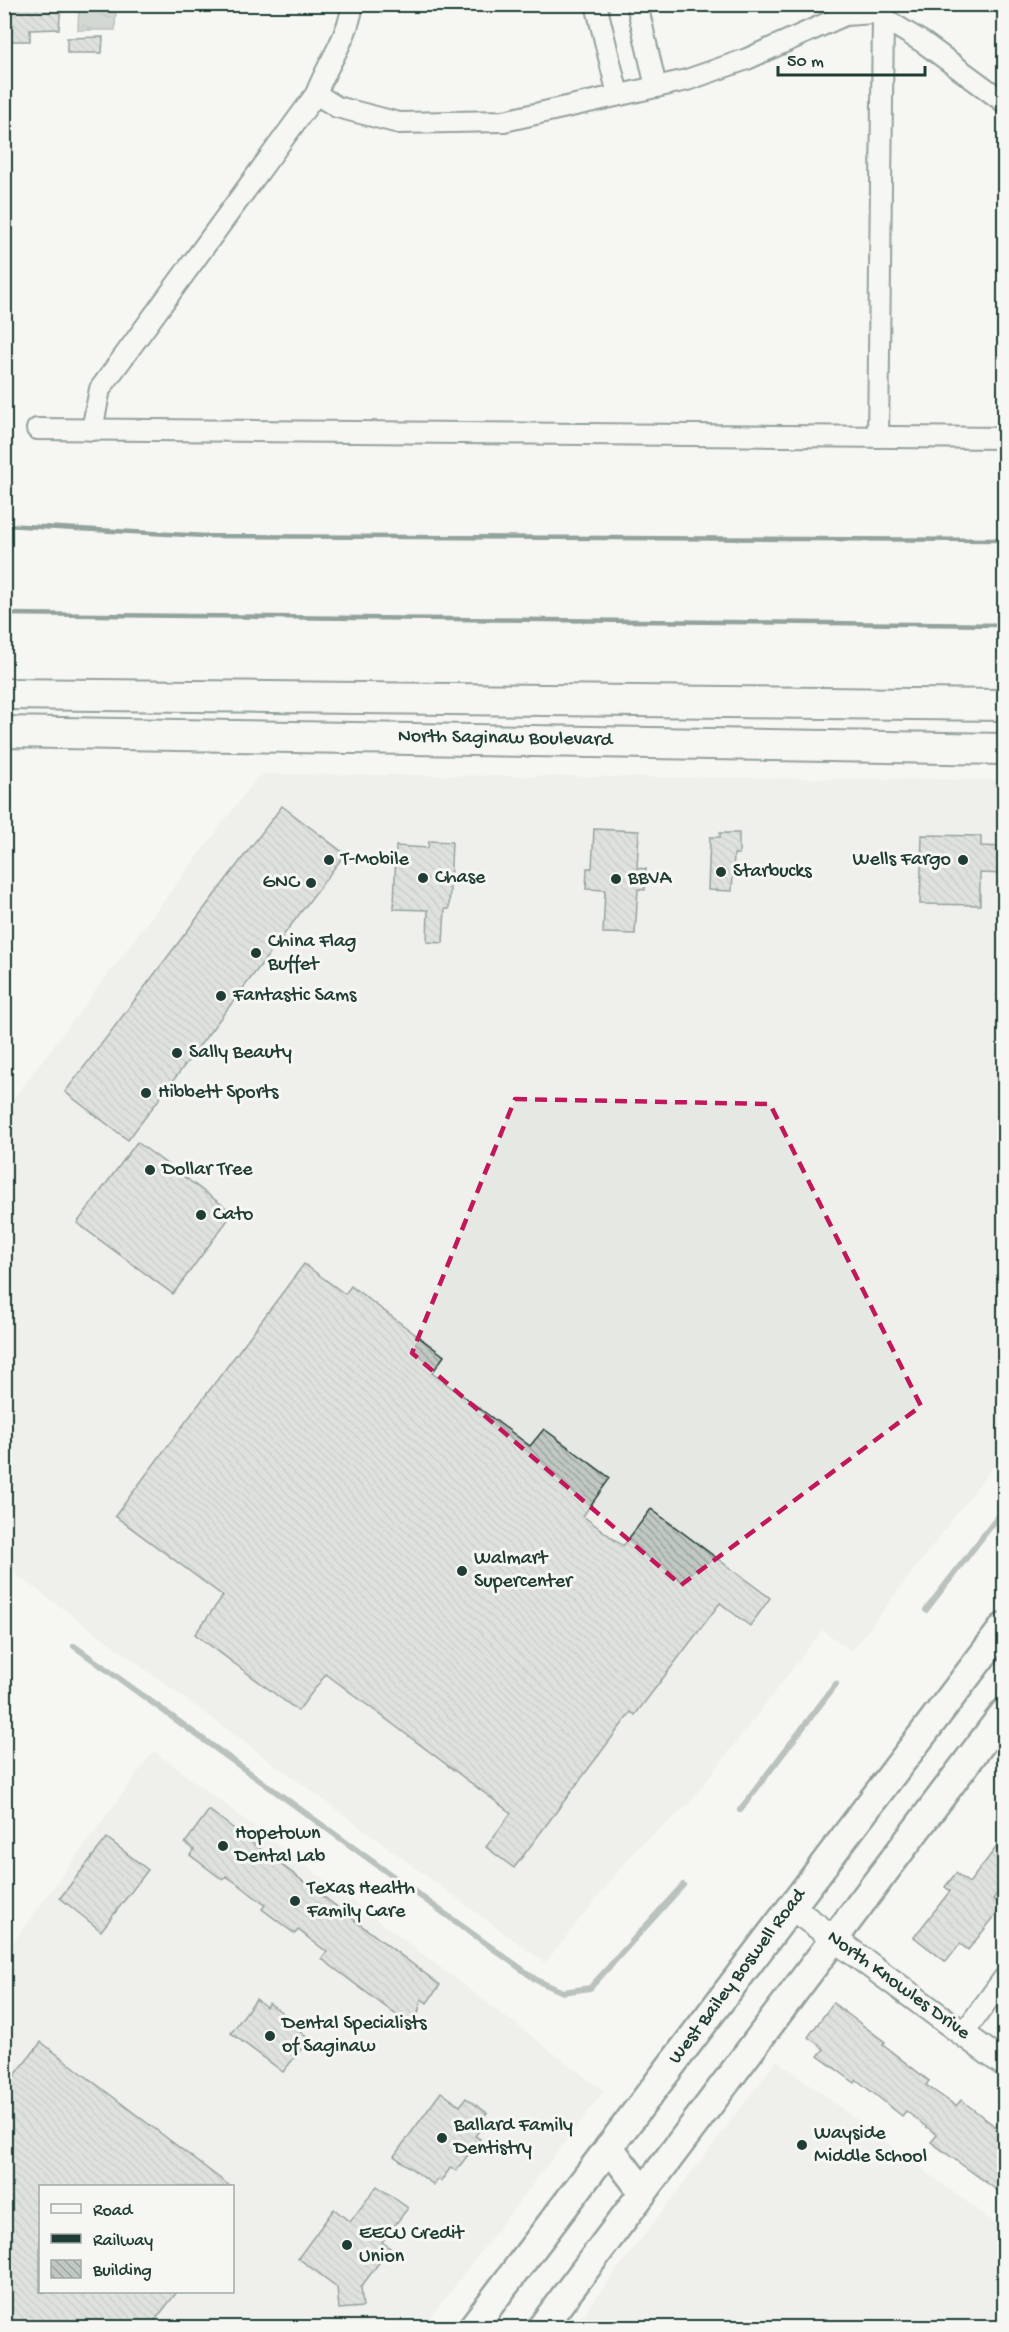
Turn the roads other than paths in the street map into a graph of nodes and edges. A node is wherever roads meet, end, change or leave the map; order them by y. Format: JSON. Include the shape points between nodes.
{"nodes":[{"id":1,"x":353,"y":4,"type":"edge"},
{"id":2,"x":597,"y":4,"type":"edge"},
{"id":3,"x":637,"y":4,"type":"edge"},
{"id":4,"x":883,"y":18,"type":"junction"},
{"id":5,"x":656,"y":87,"type":"junction"},
{"id":6,"x":316,"y":94,"type":"junction"},
{"id":7,"x":618,"y":95,"type":"junction"},
{"id":8,"x":1005,"y":102,"type":"edge"},
{"id":9,"x":37,"y":429,"type":"dead end"},
{"id":10,"x":92,"y":430,"type":"junction"},
{"id":11,"x":878,"y":437,"type":"junction"},
{"id":12,"x":1005,"y":438,"type":"edge"},
{"id":13,"x":4,"y":694,"type":"edge"},
{"id":14,"x":1005,"y":705,"type":"edge"},
{"id":15,"x":4,"y":732,"type":"edge"},
{"id":16,"x":1005,"y":749,"type":"edge"},
{"id":17,"x":1005,"y":1627,"type":"edge"},
{"id":18,"x":1005,"y":1713,"type":"edge"},
{"id":19,"x":791,"y":1907,"type":"junction"},
{"id":20,"x":835,"y":1939,"type":"junction"},
{"id":21,"x":1005,"y":1978,"type":"edge"},
{"id":22,"x":963,"y":2034,"type":"junction"},
{"id":23,"x":1005,"y":2064,"type":"edge"},
{"id":24,"x":609,"y":2147,"type":"junction"},
{"id":25,"x":643,"y":2192,"type":"junction"},
{"id":26,"x":472,"y":2328,"type":"edge"},
{"id":27,"x":541,"y":2328,"type":"edge"}],
"edges":[{"from":1,"to":6,"type":"street","via":[[343,44]]},
{"from":2,"to":7,"type":"street"},
{"from":3,"to":5,"type":"street"},
{"from":4,"to":5,"type":"street","via":[[875,13],[845,15],[747,59]]},
{"from":4,"to":8,"type":"street","via":[[924,42]]},
{"from":4,"to":11,"type":"street"},
{"from":5,"to":7,"type":"street"},
{"from":6,"to":7,"type":"street","via":[[337,107],[399,123],[504,121]]},
{"from":6,"to":10,"type":"street","via":[[100,389]]},
{"from":9,"to":10,"type":"street"},
{"from":10,"to":11,"type":"street"},
{"from":11,"to":12,"type":"street"},
{"from":13,"to":14,"type":"main road","name":"North Saginaw Boulevard"},
{"from":15,"to":16,"type":"main road","name":"North Saginaw Boulevard"},
{"from":17,"to":19,"type":"main road","name":"West Bailey Boswell Road"},
{"from":18,"to":20,"type":"main road"},
{"from":19,"to":20,"type":"street","name":"North Knowles Drive"},
{"from":19,"to":24,"type":"main road","name":"West Bailey Boswell Road"},
{"from":20,"to":22,"type":"street","name":"North Knowles Drive"},
{"from":20,"to":25,"type":"main road"},
{"from":21,"to":22,"type":"street"},
{"from":22,"to":23,"type":"street","name":"North Knowles Drive"},
{"from":24,"to":25,"type":"main road"},
{"from":24,"to":26,"type":"main road","name":"West Bailey Boswell Road"},
{"from":25,"to":27,"type":"main road"}]}
